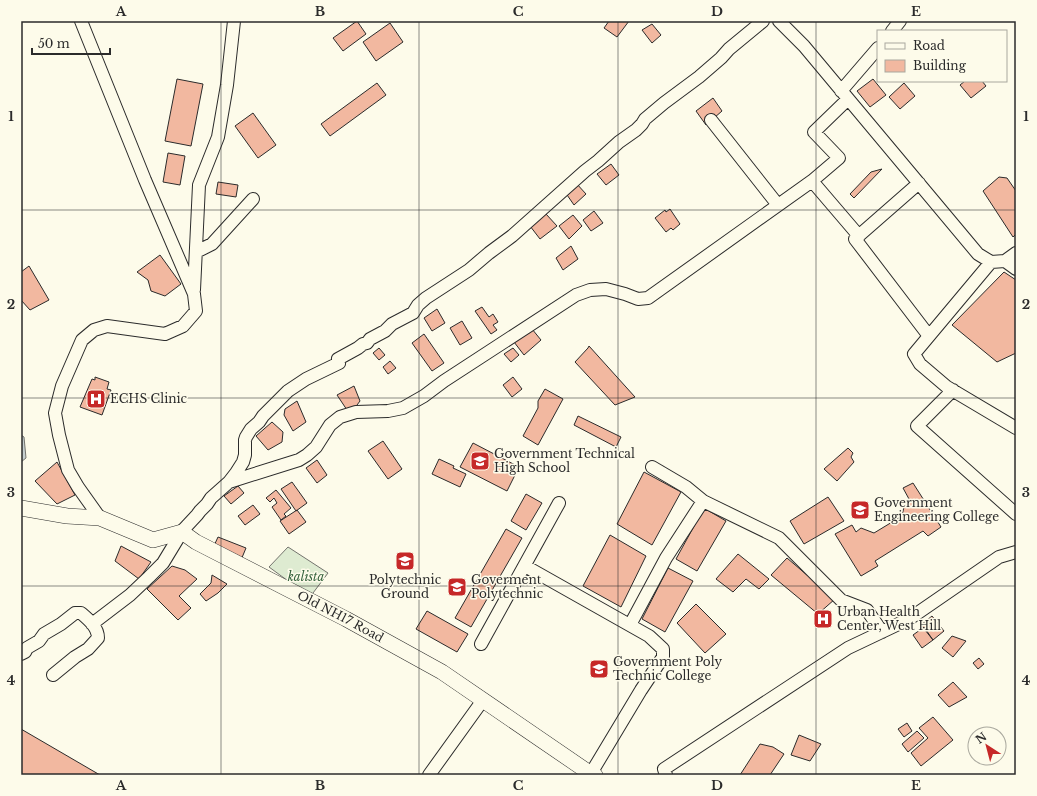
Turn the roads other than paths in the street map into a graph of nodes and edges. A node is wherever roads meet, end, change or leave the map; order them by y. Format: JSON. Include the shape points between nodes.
{"nodes":[{"id":1,"x":81,"y":21,"type":"edge"},
{"id":2,"x":234,"y":21,"type":"edge"},
{"id":3,"x":763,"y":21,"type":"edge"},
{"id":4,"x":779,"y":21,"type":"edge"},
{"id":5,"x":900,"y":21,"type":"edge"},
{"id":6,"x":893,"y":30,"type":"edge"},
{"id":7,"x":877,"y":49,"type":"edge"},
{"id":8,"x":845,"y":95,"type":"junction"},
{"id":9,"x":711,"y":120,"type":"dead end"},
{"id":10,"x":812,"y":181,"type":"junction"},
{"id":11,"x":919,"y":183,"type":"junction"},
{"id":12,"x":253,"y":199,"type":"dead end"},
{"id":13,"x":778,"y":206,"type":"junction"},
{"id":14,"x":859,"y":236,"type":"junction"},
{"id":15,"x":196,"y":252,"type":"junction"},
{"id":16,"x":1016,"y":253,"type":"edge"},
{"id":17,"x":1005,"y":261,"type":"junction"},
{"id":18,"x":991,"y":262,"type":"junction"},
{"id":19,"x":1016,"y":268,"type":"edge"},
{"id":20,"x":194,"y":294,"type":"junction"},
{"id":21,"x":929,"y":336,"type":"junction"},
{"id":22,"x":953,"y":390,"type":"junction"},
{"id":23,"x":1016,"y":428,"type":"edge"},
{"id":24,"x":652,"y":467,"type":"dead end"},
{"id":25,"x":229,"y":482,"type":"junction"},
{"id":26,"x":703,"y":501,"type":"junction"},
{"id":27,"x":559,"y":503,"type":"dead end"},
{"id":28,"x":21,"y":508,"type":"edge"},
{"id":29,"x":1016,"y":514,"type":"edge"},
{"id":30,"x":100,"y":518,"type":"junction"},
{"id":31,"x":182,"y":532,"type":"junction"},
{"id":32,"x":1016,"y":552,"type":"edge"},
{"id":33,"x":524,"y":566,"type":"junction"},
{"id":34,"x":92,"y":624,"type":"junction"},
{"id":35,"x":630,"y":625,"type":"junction"},
{"id":36,"x":882,"y":632,"type":"junction"},
{"id":37,"x":481,"y":644,"type":"dead end"},
{"id":38,"x":21,"y":654,"type":"edge"},
{"id":39,"x":53,"y":675,"type":"dead end"},
{"id":40,"x":483,"y":700,"type":"junction"},
{"id":41,"x":429,"y":775,"type":"edge"},
{"id":42,"x":592,"y":775,"type":"edge"},
{"id":43,"x":666,"y":775,"type":"edge"}],
"edges":[{"from":1,"to":20,"type":"street"},
{"from":2,"to":15,"type":"street","via":[[218,137],[199,184]]},
{"from":3,"to":25,"type":"street","via":[[699,77],[645,119],[636,130],[528,222],[470,269],[426,298],[413,314],[392,324],[370,338],[367,343],[338,359],[339,363],[288,391],[246,437],[243,461]]},
{"from":4,"to":8,"type":"street","via":[[804,46]]},
{"from":5,"to":6,"type":"street"},
{"from":7,"to":8,"type":"street"},
{"from":8,"to":10,"type":"street","via":[[814,132],[839,158]]},
{"from":8,"to":11,"type":"street"},
{"from":9,"to":13,"type":"street"},
{"from":10,"to":13,"type":"street"},
{"from":10,"to":14,"type":"street"},
{"from":11,"to":14,"type":"street"},
{"from":11,"to":18,"type":"street","via":[[978,254]]},
{"from":12,"to":15,"type":"street","via":[[212,244]]},
{"from":13,"to":25,"type":"street","via":[[648,298],[638,299],[606,289],[590,290],[576,295],[403,408],[356,412],[340,418],[330,425],[316,447],[307,455]]},
{"from":14,"to":21,"type":"street","via":[[855,239]]},
{"from":15,"to":20,"type":"street"},
{"from":16,"to":17,"type":"street"},
{"from":17,"to":18,"type":"street"},
{"from":17,"to":19,"type":"street"},
{"from":18,"to":21,"type":"street"},
{"from":20,"to":30,"type":"street","via":[[196,311],[183,326],[165,334],[107,326],[94,330],[82,340],[62,386],[55,414],[68,470]]},
{"from":21,"to":22,"type":"street","via":[[914,354],[920,364]]},
{"from":22,"to":23,"type":"street"},
{"from":22,"to":29,"type":"street","via":[[918,426]]},
{"from":24,"to":26,"type":"street","via":[[686,487]]},
{"from":25,"to":31,"type":"street","via":[[209,500]]},
{"from":26,"to":35,"type":"street","via":[[666,558]]},
{"from":26,"to":36,"type":"street","via":[[779,538],[841,600],[867,610]]},
{"from":27,"to":33,"type":"street"},
{"from":28,"to":30,"type":"main road","via":[[67,516]]},
{"from":30,"to":31,"type":"main road","via":[[153,540]]},
{"from":31,"to":34,"type":"street","via":[[162,563],[149,577]]},
{"from":31,"to":40,"type":"main road","name":"Old NH17 Road","via":[[196,542],[346,619],[442,672]]},
{"from":32,"to":36,"type":"street","via":[[1000,558],[909,619]]},
{"from":33,"to":35,"type":"street"},
{"from":33,"to":37,"type":"street"},
{"from":34,"to":38,"type":"street","via":[[86,616],[75,613],[44,634],[39,641]]},
{"from":34,"to":39,"type":"street","via":[[98,633],[97,641]]},
{"from":35,"to":42,"type":"street","via":[[649,636],[663,649],[663,657]]},
{"from":36,"to":43,"type":"street","via":[[848,648],[664,769]]},
{"from":40,"to":41,"type":"street"},
{"from":40,"to":42,"type":"main road","name":"Old NH17 Road"}]}
